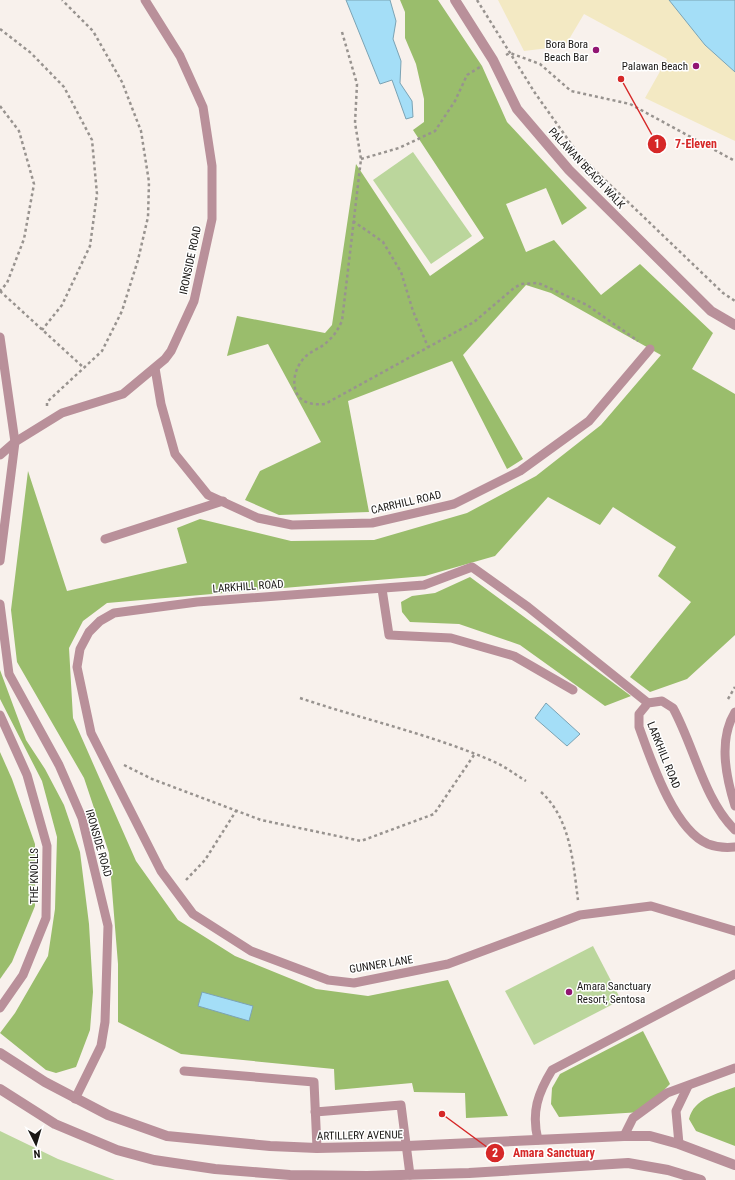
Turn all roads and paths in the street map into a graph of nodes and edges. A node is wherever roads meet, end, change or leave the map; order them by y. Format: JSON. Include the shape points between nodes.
{"nodes":[{"id":1,"x":62,"y":0,"type":"edge"},
{"id":2,"x":145,"y":0,"type":"edge"},
{"id":3,"x":455,"y":0,"type":"edge"},
{"id":4,"x":477,"y":0,"type":"edge"},
{"id":5,"x":0,"y":29,"type":"edge"},
{"id":6,"x":342,"y":32,"type":"dead end"},
{"id":7,"x":510,"y":53,"type":"junction"},
{"id":8,"x":482,"y":66,"type":"dead end"},
{"id":9,"x":0,"y":106,"type":"edge"},
{"id":10,"x":361,"y":159,"type":"junction"},
{"id":11,"x":735,"y":161,"type":"edge"},
{"id":12,"x":353,"y":221,"type":"junction"},
{"id":13,"x":0,"y":291,"type":"edge"},
{"id":14,"x":735,"y":301,"type":"edge"},
{"id":15,"x":735,"y":324,"type":"edge"},
{"id":16,"x":42,"y":330,"type":"junction"},
{"id":17,"x":0,"y":337,"type":"edge"},
{"id":18,"x":428,"y":347,"type":"junction"},
{"id":19,"x":650,"y":349,"type":"joint"},
{"id":20,"x":84,"y":368,"type":"junction"},
{"id":21,"x":155,"y":368,"type":"junction"},
{"id":22,"x":49,"y":421,"type":"junction"},
{"id":23,"x":15,"y":442,"type":"junction"},
{"id":24,"x":0,"y":455,"type":"edge"},
{"id":25,"x":223,"y":502,"type":"junction"},
{"id":26,"x":105,"y":539,"type":"dead end"},
{"id":27,"x":0,"y":561,"type":"edge"},
{"id":28,"x":382,"y":589,"type":"junction"},
{"id":29,"x":0,"y":604,"type":"edge"},
{"id":30,"x":573,"y":690,"type":"dead end"},
{"id":31,"x":300,"y":698,"type":"dead end"},
{"id":32,"x":648,"y":703,"type":"junction"},
{"id":33,"x":735,"y":712,"type":"edge"},
{"id":34,"x":0,"y":715,"type":"edge"},
{"id":35,"x":102,"y":754,"type":"junction"},
{"id":36,"x":474,"y":755,"type":"junction"},
{"id":37,"x":526,"y":781,"type":"dead end"},
{"id":38,"x":541,"y":792,"type":"dead end"},
{"id":39,"x":735,"y":806,"type":"edge"},
{"id":40,"x":236,"y":811,"type":"junction"},
{"id":41,"x":735,"y":830,"type":"edge"},
{"id":42,"x":735,"y":847,"type":"edge"},
{"id":43,"x":176,"y":891,"type":"junction"},
{"id":44,"x":580,"y":915,"type":"junction"},
{"id":45,"x":735,"y":931,"type":"edge"},
{"id":46,"x":735,"y":974,"type":"edge"},
{"id":47,"x":0,"y":1008,"type":"edge"},
{"id":48,"x":0,"y":1054,"type":"edge"},
{"id":49,"x":735,"y":1068,"type":"edge"},
{"id":50,"x":184,"y":1071,"type":"dead end"},
{"id":51,"x":688,"y":1086,"type":"junction"},
{"id":52,"x":0,"y":1089,"type":"edge"},
{"id":53,"x":75,"y":1099,"type":"junction"},
{"id":54,"x":315,"y":1112,"type":"junction"},
{"id":55,"x":624,"y":1136,"type":"junction"},
{"id":56,"x":538,"y":1140,"type":"junction"},
{"id":57,"x":679,"y":1144,"type":"junction"},
{"id":58,"x":407,"y":1146,"type":"junction"},
{"id":59,"x":317,"y":1148,"type":"junction"},
{"id":60,"x":735,"y":1165,"type":"edge"},
{"id":61,"x":410,"y":1175,"type":"junction"},
{"id":62,"x":701,"y":1180,"type":"edge"}],
"edges":[{"from":1,"to":20,"type":"path","via":[[93,31],[122,82],[141,131],[149,182],[148,217],[122,311],[102,350]]},
{"from":2,"to":21,"type":"lane","name":"IRONSIDE ROAD","via":[[180,56],[203,107],[212,166],[212,219],[194,301],[171,351]]},
{"from":3,"to":15,"type":"street","name":"PALAWAN BEACH WALK","via":[[493,60],[517,109],[569,170],[711,311]]},
{"from":4,"to":7,"type":"path"},
{"from":5,"to":16,"type":"path","via":[[31,53],[64,87],[92,140],[97,194],[90,246],[62,305]]},
{"from":6,"to":10,"type":"path","via":[[356,84],[355,123]]},
{"from":7,"to":11,"type":"path","via":[[540,64],[571,91],[630,104]]},
{"from":7,"to":14,"type":"path","via":[[579,155],[723,293]]},
{"from":8,"to":10,"type":"path","via":[[467,75],[455,101],[435,131],[399,148]]},
{"from":9,"to":13,"type":"path","via":[[19,131],[34,184],[24,239],[7,283]]},
{"from":10,"to":12,"type":"path"},
{"from":12,"to":18,"type":"path","via":[[383,242],[401,272]]},
{"from":12,"to":18,"type":"path","via":[[342,321],[327,343],[305,357],[298,367],[294,379],[297,394],[309,404],[325,404]]},
{"from":13,"to":16,"type":"path"},
{"from":16,"to":20,"type":"path"},
{"from":17,"to":23,"type":"lane"},
{"from":18,"to":19,"type":"path","via":[[474,322],[514,288],[530,282],[538,283],[586,305]]},
{"from":19,"to":25,"type":"lane","name":"CARRHILL ROAD","via":[[589,421],[520,472],[454,504],[372,523],[292,525],[258,518]]},
{"from":20,"to":22,"type":"path","via":[[47,402]]},
{"from":21,"to":22,"type":"lane","name":"IRONSIDE ROAD","via":[[123,394],[62,413]]},
{"from":21,"to":25,"type":"lane","name":"CARRHILL ROAD","via":[[161,404],[175,454],[208,495]]},
{"from":22,"to":23,"type":"lane","name":"IRONSIDE ROAD"},
{"from":23,"to":24,"type":"lane","name":"IRONSIDE ROAD"},
{"from":23,"to":27,"type":"lane"},
{"from":25,"to":26,"type":"lane"},
{"from":28,"to":30,"type":"lane","via":[[389,635],[451,638],[514,656]]},
{"from":28,"to":32,"type":"lane","name":"LARKHILL ROAD","via":[[424,585],[472,567],[528,607]]},
{"from":28,"to":35,"type":"lane","name":"LARKHILL ROAD","via":[[197,602],[114,613],[100,621],[89,632],[80,649],[77,667],[91,733]]},
{"from":29,"to":53,"type":"lane","name":"IRONSIDE ROAD","via":[[9,674],[59,765],[82,818],[108,926],[105,1022],[101,1046]]},
{"from":31,"to":36,"type":"path"},
{"from":32,"to":41,"type":"lane","via":[[662,702],[673,708],[716,806]]},
{"from":32,"to":42,"type":"lane","name":"LARKHILL ROAD","via":[[639,714],[639,727],[672,808],[696,836],[708,844]]},
{"from":33,"to":39,"type":"lane","via":[[726,739],[726,766]]},
{"from":34,"to":47,"type":"lane","name":"THE KNOLLS","via":[[27,775],[47,846],[46,918],[23,975]]},
{"from":35,"to":40,"type":"path","via":[[152,779]]},
{"from":35,"to":43,"type":"lane","name":"GUNNER LANE","via":[[161,871]]},
{"from":36,"to":37,"type":"path","via":[[498,764]]},
{"from":36,"to":40,"type":"path","via":[[434,814],[361,841],[261,820]]},
{"from":38,"to":44,"type":"path","via":[[551,800],[570,842]]},
{"from":40,"to":43,"type":"path","via":[[205,860]]},
{"from":43,"to":44,"type":"lane","name":"GUNNER LANE","via":[[193,914],[251,951],[328,980],[354,983],[448,964]]},
{"from":44,"to":45,"type":"lane","name":"GUNNER LANE","via":[[651,906]]},
{"from":46,"to":56,"type":"lane","via":[[552,1070],[540,1090],[534,1124]]},
{"from":48,"to":53,"type":"street","name":"ARTILLERY AVENUE"},
{"from":49,"to":51,"type":"lane"},
{"from":50,"to":54,"type":"lane","via":[[314,1082]]},
{"from":51,"to":55,"type":"lane","via":[[667,1093],[633,1118]]},
{"from":51,"to":57,"type":"lane","via":[[676,1111]]},
{"from":52,"to":61,"type":"street","via":[[73,1133],[117,1150],[154,1160],[214,1169],[290,1175]]},
{"from":53,"to":59,"type":"street","name":"ARTILLERY AVENUE","via":[[108,1115],[167,1136]]},
{"from":54,"to":58,"type":"lane","via":[[401,1105]]},
{"from":54,"to":59,"type":"lane"},
{"from":55,"to":56,"type":"street","name":"ARTILLERY AVENUE"},
{"from":55,"to":57,"type":"street","name":"ARTILLERY AVENUE","via":[[650,1136]]},
{"from":56,"to":58,"type":"street","name":"ARTILLERY AVENUE"},
{"from":57,"to":60,"type":"street","name":"ARTILLERY AVENUE"},
{"from":58,"to":59,"type":"street","name":"ARTILLERY AVENUE"},
{"from":58,"to":61,"type":"lane"},
{"from":61,"to":62,"type":"street","via":[[628,1163],[668,1170]]}]}
